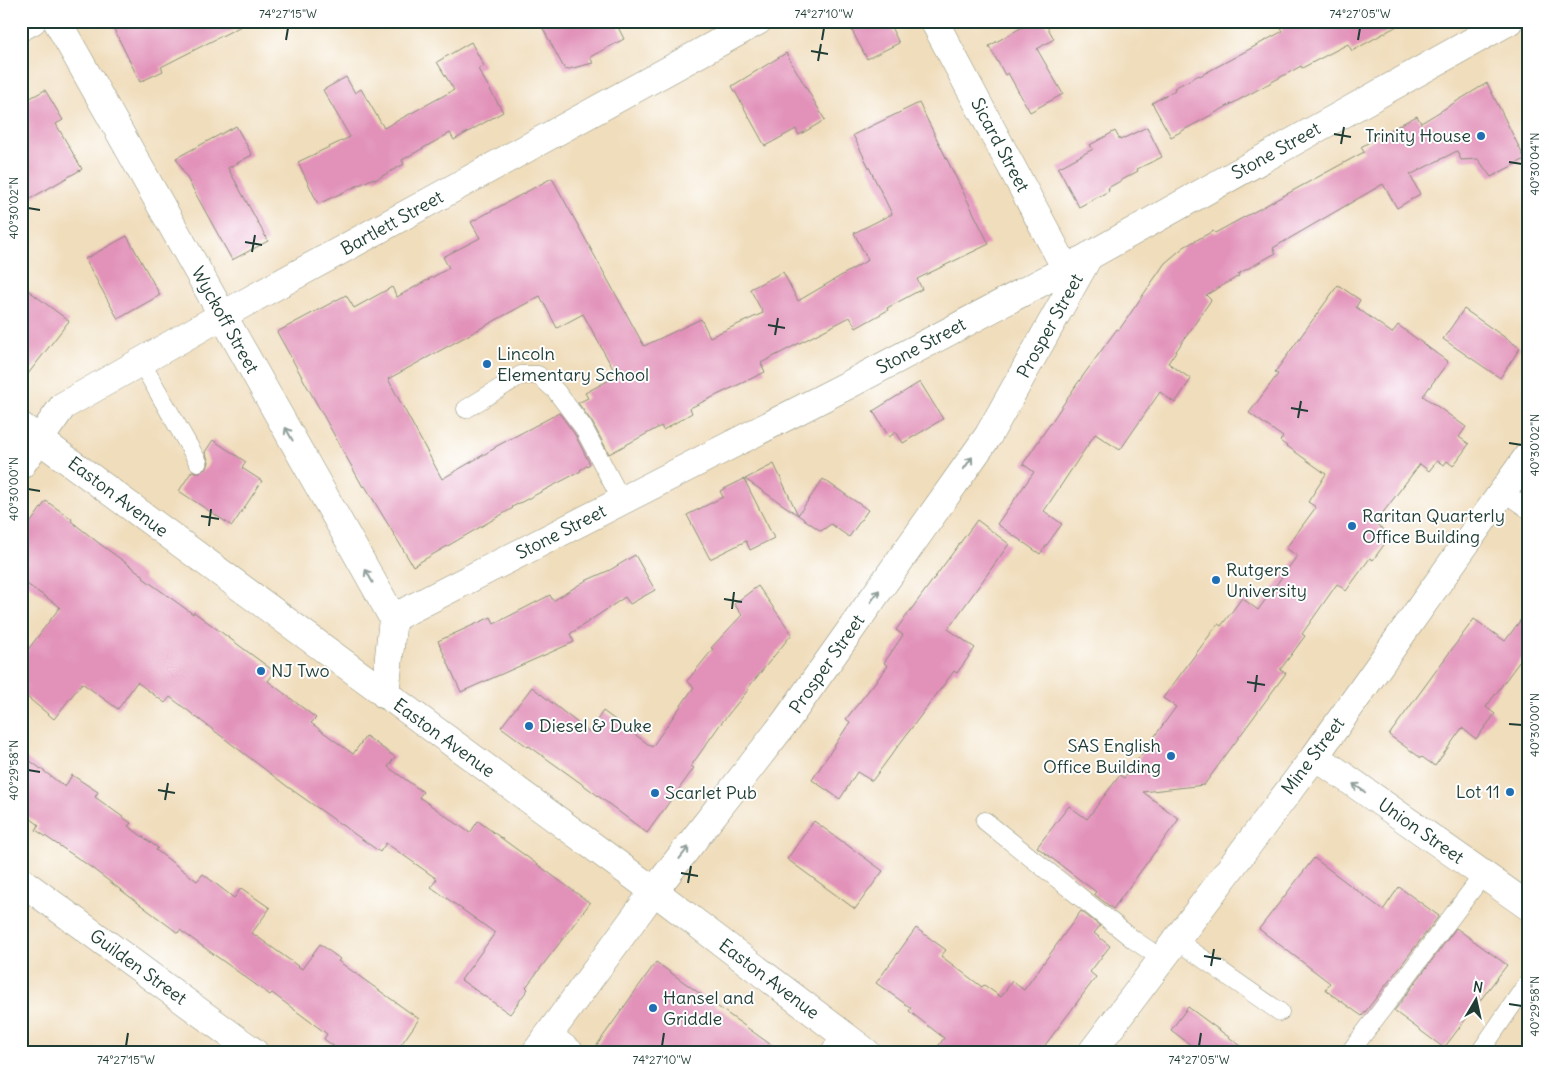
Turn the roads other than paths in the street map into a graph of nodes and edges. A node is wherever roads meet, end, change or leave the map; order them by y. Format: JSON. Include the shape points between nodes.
{"nodes":[{"id":1,"x":32,"y":21,"type":"edge"},
{"id":2,"x":58,"y":21,"type":"edge"},
{"id":3,"x":758,"y":21,"type":"edge"},
{"id":4,"x":934,"y":21,"type":"edge"},
{"id":5,"x":1509,"y":21,"type":"edge"},
{"id":6,"x":21,"y":27,"type":"edge"},
{"id":7,"x":1077,"y":263,"type":"junction"},
{"id":8,"x":222,"y":315,"type":"junction"},
{"id":9,"x":141,"y":362,"type":"junction"},
{"id":10,"x":466,"y":409,"type":"dead end"},
{"id":11,"x":30,"y":432,"type":"edge"},
{"id":12,"x":1528,"y":456,"type":"edge"},
{"id":13,"x":198,"y":462,"type":"dead end"},
{"id":14,"x":21,"y":465,"type":"edge"},
{"id":15,"x":1502,"y":491,"type":"junction"},
{"id":16,"x":622,"y":501,"type":"junction"},
{"id":17,"x":1528,"y":510,"type":"edge"},
{"id":18,"x":393,"y":618,"type":"junction"},
{"id":19,"x":385,"y":695,"type":"junction"},
{"id":20,"x":1315,"y":756,"type":"junction"},
{"id":21,"x":985,"y":821,"type":"dead end"},
{"id":22,"x":1483,"y":875,"type":"junction"},
{"id":23,"x":21,"y":881,"type":"edge"},
{"id":24,"x":654,"y":891,"type":"junction"},
{"id":25,"x":1528,"y":906,"type":"edge"},
{"id":26,"x":1169,"y":950,"type":"junction"},
{"id":27,"x":1528,"y":982,"type":"edge"},
{"id":28,"x":1280,"y":1012,"type":"dead end"},
{"id":29,"x":543,"y":1042,"type":"edge"},
{"id":30,"x":836,"y":1043,"type":"edge"},
{"id":31,"x":254,"y":1052,"type":"edge"},
{"id":32,"x":577,"y":1052,"type":"edge"},
{"id":33,"x":866,"y":1052,"type":"edge"},
{"id":34,"x":1092,"y":1052,"type":"edge"},
{"id":35,"x":1350,"y":1052,"type":"edge"},
{"id":36,"x":1480,"y":1052,"type":"edge"}],
"edges":[{"from":1,"to":6,"type":"street"},
{"from":2,"to":8,"type":"street","name":"Wyckoff Street"},
{"from":3,"to":8,"type":"street","name":"Bartlett Street"},
{"from":4,"to":7,"type":"street","name":"Sicard Street"},
{"from":5,"to":7,"type":"street","name":"Stone Street"},
{"from":7,"to":16,"type":"street","name":"Stone Street"},
{"from":24,"to":7,"type":"street","name":"Prosper Street","one_way":true,"via":[[786,721],[988,436]]},
{"from":8,"to":9,"type":"street","name":"Bartlett Street"},
{"from":18,"to":8,"type":"street","name":"Wyckoff Street","one_way":true},
{"from":9,"to":11,"type":"street","name":"Bartlett Street","via":[[63,406]]},
{"from":9,"to":13,"type":"lane"},
{"from":10,"to":16,"type":"lane","via":[[521,375],[538,375],[556,391],[583,427]]},
{"from":11,"to":14,"type":"street","name":"Bartlett Street"},
{"from":11,"to":19,"type":"street","name":"Easton Avenue"},
{"from":12,"to":15,"type":"street","name":"Mine Street"},
{"from":15,"to":17,"type":"lane"},
{"from":15,"to":20,"type":"street","name":"Mine Street"},
{"from":16,"to":18,"type":"street","name":"Stone Street"},
{"from":18,"to":19,"type":"street"},
{"from":19,"to":24,"type":"street","name":"Easton Avenue"},
{"from":22,"to":20,"type":"street","name":"Union Street","one_way":true},
{"from":20,"to":26,"type":"street","name":"Mine Street"},
{"from":21,"to":26,"type":"lane","via":[[1134,940]]},
{"from":22,"to":25,"type":"street","name":"Union Street"},
{"from":22,"to":35,"type":"lane"},
{"from":23,"to":31,"type":"street","name":"Guilden Street"},
{"from":24,"to":29,"type":"street","name":"Prosper Street"},
{"from":24,"to":30,"type":"street","name":"Easton Avenue"},
{"from":26,"to":28,"type":"lane"},
{"from":26,"to":34,"type":"street","name":"Mine Street"},
{"from":27,"to":36,"type":"lane"},
{"from":29,"to":32,"type":"lane"},
{"from":30,"to":33,"type":"street","name":"Easton Avenue"}]}
